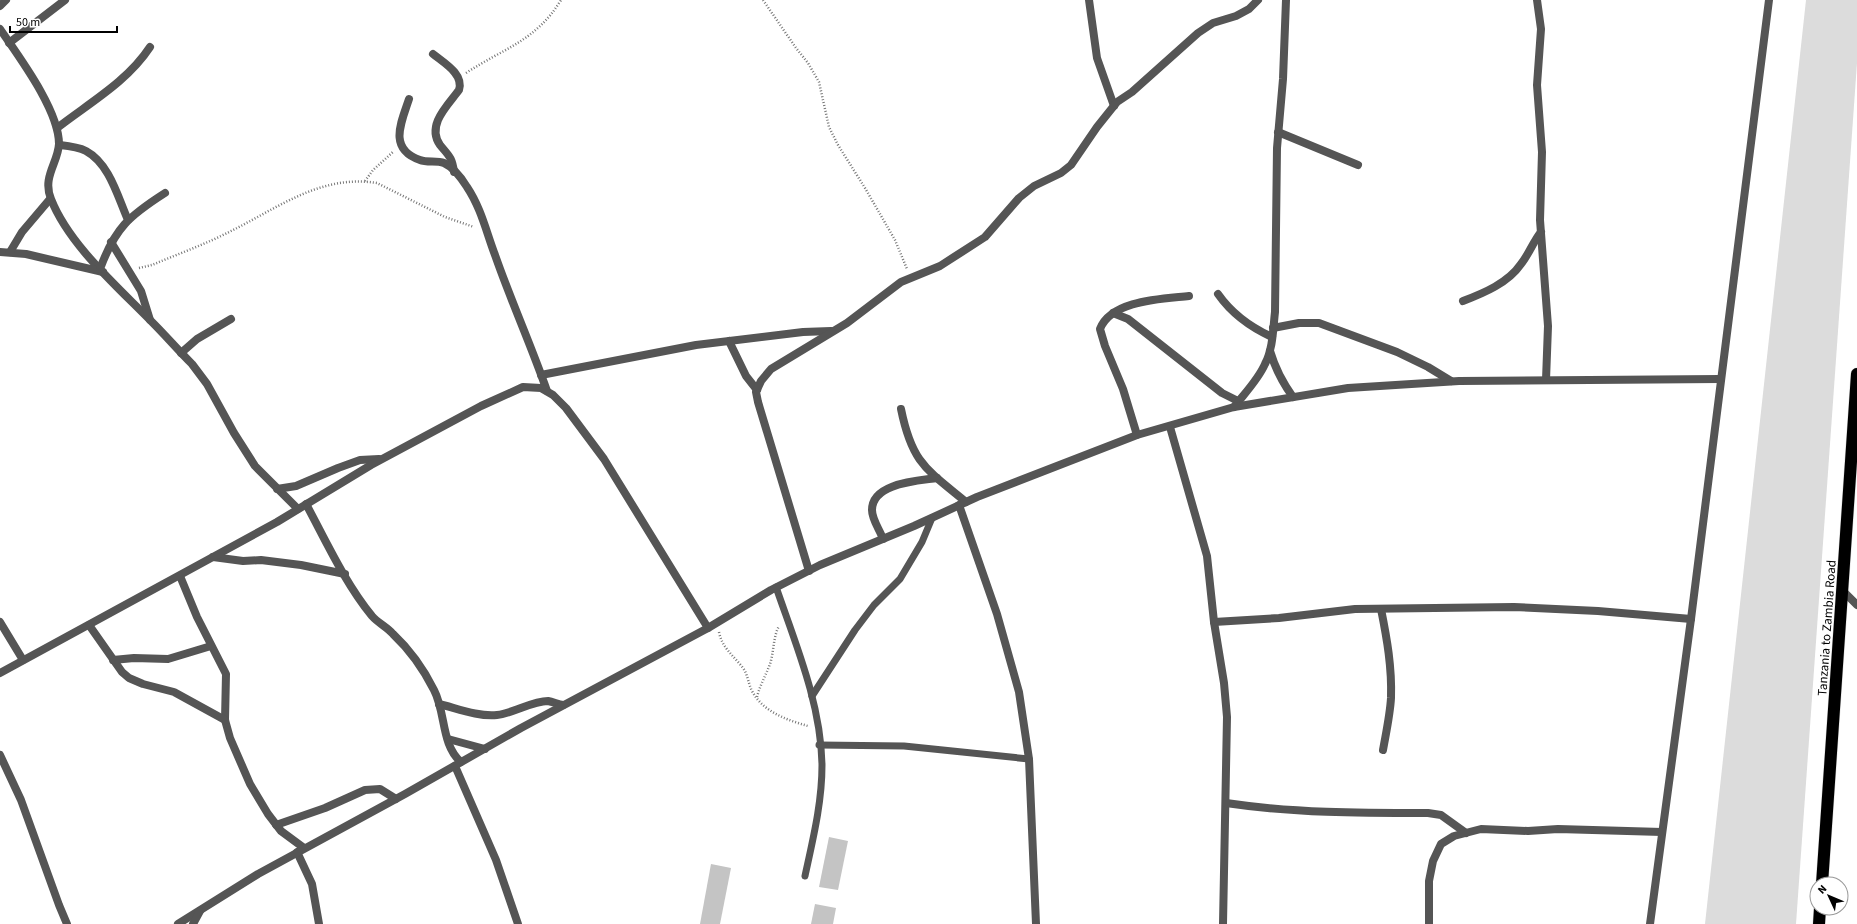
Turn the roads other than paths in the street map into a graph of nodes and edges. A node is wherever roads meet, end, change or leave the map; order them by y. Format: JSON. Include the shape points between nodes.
{"nodes":[{"id":1,"x":6,"y":0,"type":"edge"},
{"id":2,"x":65,"y":0,"type":"edge"},
{"id":3,"x":1089,"y":0,"type":"edge"},
{"id":4,"x":1258,"y":0,"type":"edge"},
{"id":5,"x":1286,"y":0,"type":"edge"},
{"id":6,"x":1537,"y":0,"type":"edge"},
{"id":7,"x":1769,"y":0,"type":"edge"},
{"id":8,"x":0,"y":6,"type":"edge"},
{"id":9,"x":0,"y":29,"type":"edge"},
{"id":10,"x":9,"y":43,"type":"junction"},
{"id":11,"x":150,"y":47,"type":"dead end"},
{"id":12,"x":433,"y":54,"type":"dead end"},
{"id":13,"x":409,"y":99,"type":"dead end"},
{"id":14,"x":1114,"y":106,"type":"junction"},
{"id":15,"x":57,"y":128,"type":"junction"},
{"id":16,"x":1278,"y":132,"type":"junction"},
{"id":17,"x":59,"y":145,"type":"junction"},
{"id":18,"x":1358,"y":165,"type":"dead end"},
{"id":19,"x":454,"y":172,"type":"junction"},
{"id":20,"x":165,"y":193,"type":"dead end"},
{"id":21,"x":50,"y":199,"type":"junction"},
{"id":22,"x":128,"y":220,"type":"junction"},
{"id":23,"x":1541,"y":232,"type":"junction"},
{"id":24,"x":111,"y":242,"type":"junction"},
{"id":25,"x":0,"y":252,"type":"edge"},
{"id":26,"x":10,"y":252,"type":"junction"},
{"id":27,"x":102,"y":270,"type":"junction"},
{"id":28,"x":1218,"y":294,"type":"dead end"},
{"id":29,"x":1189,"y":296,"type":"dead end"},
{"id":30,"x":1463,"y":301,"type":"dead end"},
{"id":31,"x":1113,"y":313,"type":"junction"},
{"id":32,"x":150,"y":320,"type":"junction"},
{"id":33,"x":231,"y":320,"type":"dead end"},
{"id":34,"x":1273,"y":328,"type":"junction"},
{"id":35,"x":832,"y":331,"type":"junction"},
{"id":36,"x":1272,"y":337,"type":"junction"},
{"id":37,"x":729,"y":341,"type":"junction"},
{"id":38,"x":1269,"y":350,"type":"junction"},
{"id":39,"x":181,"y":353,"type":"junction"},
{"id":40,"x":1857,"y":374,"type":"edge"},
{"id":41,"x":541,"y":375,"type":"junction"},
{"id":42,"x":1720,"y":379,"type":"junction"},
{"id":43,"x":1546,"y":380,"type":"junction"},
{"id":44,"x":1451,"y":381,"type":"junction"},
{"id":45,"x":757,"y":390,"type":"junction"},
{"id":46,"x":547,"y":391,"type":"junction"},
{"id":47,"x":1293,"y":397,"type":"junction"},
{"id":48,"x":1236,"y":404,"type":"junction"},
{"id":49,"x":901,"y":409,"type":"dead end"},
{"id":50,"x":1170,"y":427,"type":"junction"},
{"id":51,"x":1137,"y":435,"type":"junction"},
{"id":52,"x":382,"y":459,"type":"junction"},
{"id":53,"x":936,"y":478,"type":"junction"},
{"id":54,"x":277,"y":489,"type":"junction"},
{"id":55,"x":306,"y":504,"type":"junction"},
{"id":56,"x":962,"y":504,"type":"junction"},
{"id":57,"x":298,"y":509,"type":"junction"},
{"id":58,"x":932,"y":518,"type":"junction"},
{"id":59,"x":883,"y":539,"type":"junction"},
{"id":60,"x":213,"y":557,"type":"junction"},
{"id":61,"x":809,"y":570,"type":"junction"},
{"id":62,"x":345,"y":574,"type":"junction"},
{"id":63,"x":180,"y":576,"type":"junction"},
{"id":64,"x":776,"y":587,"type":"junction"},
{"id":65,"x":1842,"y":590,"type":"junction"},
{"id":66,"x":1857,"y":606,"type":"edge"},
{"id":67,"x":1381,"y":609,"type":"junction"},
{"id":68,"x":1691,"y":619,"type":"junction"},
{"id":69,"x":0,"y":622,"type":"edge"},
{"id":70,"x":1214,"y":622,"type":"junction"},
{"id":71,"x":89,"y":625,"type":"junction"},
{"id":72,"x":708,"y":628,"type":"junction"},
{"id":73,"x":211,"y":646,"type":"junction"},
{"id":74,"x":23,"y":660,"type":"junction"},
{"id":75,"x":113,"y":660,"type":"junction"},
{"id":76,"x":0,"y":673,"type":"edge"},
{"id":77,"x":812,"y":696,"type":"junction"},
{"id":78,"x":439,"y":704,"type":"junction"},
{"id":79,"x":563,"y":705,"type":"junction"},
{"id":80,"x":225,"y":720,"type":"junction"},
{"id":81,"x":448,"y":739,"type":"junction"},
{"id":82,"x":819,"y":744,"type":"junction"},
{"id":83,"x":485,"y":749,"type":"junction"},
{"id":84,"x":1383,"y":750,"type":"dead end"},
{"id":85,"x":0,"y":755,"type":"edge"},
{"id":86,"x":1029,"y":759,"type":"junction"},
{"id":87,"x":458,"y":764,"type":"junction"},
{"id":88,"x":396,"y":799,"type":"junction"},
{"id":89,"x":1226,"y":803,"type":"junction"},
{"id":90,"x":276,"y":825,"type":"junction"},
{"id":91,"x":1662,"y":832,"type":"junction"},
{"id":92,"x":1466,"y":833,"type":"junction"},
{"id":93,"x":301,"y":850,"type":"junction"},
{"id":94,"x":805,"y":876,"type":"dead end"},
{"id":95,"x":1823,"y":876,"type":"edge"},
{"id":96,"x":200,"y":910,"type":"junction"},
{"id":97,"x":67,"y":924,"type":"edge"},
{"id":98,"x":178,"y":924,"type":"edge"},
{"id":99,"x":193,"y":924,"type":"edge"},
{"id":100,"x":319,"y":924,"type":"edge"},
{"id":101,"x":518,"y":924,"type":"edge"},
{"id":102,"x":1036,"y":924,"type":"edge"},
{"id":103,"x":1223,"y":924,"type":"edge"},
{"id":104,"x":1429,"y":924,"type":"edge"},
{"id":105,"x":1650,"y":924,"type":"edge"}],
"edges":[{"from":1,"to":8,"type":"street"},
{"from":2,"to":10,"type":"street"},
{"from":3,"to":14,"type":"street","via":[[1098,58]]},
{"from":4,"to":14,"type":"street","via":[[1249,9],[1213,23],[1202,31]]},
{"from":5,"to":16,"type":"street"},
{"from":6,"to":23,"type":"street","via":[[1541,29],[1537,85],[1542,152]]},
{"from":7,"to":42,"type":"street"},
{"from":9,"to":10,"type":"street"},
{"from":10,"to":15,"type":"street","via":[[49,107]]},
{"from":11,"to":15,"type":"street","via":[[143,58],[120,81]]},
{"from":12,"to":19,"type":"street","via":[[459,78],[461,85],[439,116],[435,133],[439,144],[452,160]]},
{"from":13,"to":19,"type":"street","via":[[398,136],[400,145],[406,154],[421,160],[442,162]]},
{"from":14,"to":35,"type":"street","via":[[1071,165],[1034,186],[1019,198],[985,237],[940,266],[901,282]]},
{"from":15,"to":17,"type":"street"},
{"from":16,"to":18,"type":"street"},
{"from":16,"to":34,"type":"street"},
{"from":17,"to":21,"type":"street","via":[[51,167],[48,186]]},
{"from":17,"to":22,"type":"street","via":[[86,151],[104,167]]},
{"from":19,"to":41,"type":"street","via":[[467,187],[481,214]]},
{"from":20,"to":22,"type":"street"},
{"from":21,"to":26,"type":"street","via":[[22,232]]},
{"from":21,"to":27,"type":"street","via":[[82,249]]},
{"from":22,"to":24,"type":"street"},
{"from":23,"to":30,"type":"street","via":[[1521,265],[1509,277],[1481,294]]},
{"from":23,"to":43,"type":"street","via":[[1548,326]]},
{"from":24,"to":27,"type":"street"},
{"from":24,"to":32,"type":"street","via":[[141,291]]},
{"from":25,"to":26,"type":"street"},
{"from":26,"to":27,"type":"street"},
{"from":27,"to":32,"type":"street"},
{"from":28,"to":36,"type":"street","via":[[1237,315]]},
{"from":29,"to":31,"type":"street","via":[[1142,302]]},
{"from":31,"to":48,"type":"street","via":[[1128,319]]},
{"from":31,"to":51,"type":"street","via":[[1106,318],[1100,329]]},
{"from":32,"to":39,"type":"street"},
{"from":33,"to":39,"type":"street","via":[[197,339]]},
{"from":34,"to":36,"type":"street"},
{"from":34,"to":44,"type":"street","via":[[1299,323],[1319,323],[1396,352]]},
{"from":35,"to":37,"type":"street"},
{"from":35,"to":45,"type":"street","via":[[771,369]]},
{"from":36,"to":38,"type":"street"},
{"from":37,"to":41,"type":"street","via":[[641,354]]},
{"from":37,"to":45,"type":"street","via":[[746,376]]},
{"from":38,"to":47,"type":"street","via":[[1280,379]]},
{"from":38,"to":48,"type":"street","via":[[1266,364]]},
{"from":39,"to":54,"type":"street","via":[[207,384],[255,466]]},
{"from":40,"to":65,"type":"highway","name":"Tanzania to Zambia Road"},
{"from":41,"to":46,"type":"street"},
{"from":42,"to":43,"type":"street"},
{"from":42,"to":68,"type":"street"},
{"from":43,"to":44,"type":"street"},
{"from":44,"to":47,"type":"street","via":[[1348,388]]},
{"from":45,"to":61,"type":"street","via":[[758,402]]},
{"from":46,"to":52,"type":"street","via":[[523,387],[480,406]]},
{"from":46,"to":72,"type":"street","via":[[566,408],[604,459]]},
{"from":47,"to":48,"type":"street"},
{"from":48,"to":50,"type":"street"},
{"from":49,"to":53,"type":"street","via":[[906,434],[914,453],[926,470]]},
{"from":50,"to":51,"type":"street"},
{"from":50,"to":70,"type":"street","via":[[1207,556]]},
{"from":51,"to":56,"type":"street"},
{"from":52,"to":54,"type":"street","via":[[360,460],[296,486]]},
{"from":52,"to":55,"type":"street"},
{"from":53,"to":56,"type":"street"},
{"from":53,"to":59,"type":"street","via":[[889,487],[875,499],[873,517]]},
{"from":54,"to":57,"type":"street"},
{"from":55,"to":57,"type":"street"},
{"from":55,"to":62,"type":"street","via":[[330,552]]},
{"from":56,"to":58,"type":"street"},
{"from":56,"to":86,"type":"street","via":[[997,614],[1018,692]]},
{"from":57,"to":60,"type":"street"},
{"from":58,"to":59,"type":"street"},
{"from":58,"to":77,"type":"lane","via":[[922,542],[900,578],[855,630]]},
{"from":59,"to":61,"type":"street"},
{"from":60,"to":62,"type":"street","via":[[301,565]]},
{"from":60,"to":63,"type":"street"},
{"from":61,"to":64,"type":"street"},
{"from":62,"to":78,"type":"street","via":[[373,617],[393,633],[423,672],[435,691]]},
{"from":63,"to":71,"type":"street"},
{"from":63,"to":73,"type":"street"},
{"from":64,"to":72,"type":"street"},
{"from":64,"to":77,"type":"lane"},
{"from":65,"to":66,"type":"street"},
{"from":65,"to":95,"type":"highway","name":"Tanzania to Zambia Road"},
{"from":67,"to":68,"type":"street","via":[[1514,607]]},
{"from":67,"to":70,"type":"street"},
{"from":67,"to":84,"type":"street","via":[[1389,646],[1391,672],[1391,700]]},
{"from":68,"to":91,"type":"street"},
{"from":69,"to":74,"type":"street"},
{"from":70,"to":89,"type":"street","via":[[1227,718]]},
{"from":71,"to":74,"type":"street"},
{"from":71,"to":75,"type":"street"},
{"from":72,"to":79,"type":"street"},
{"from":73,"to":75,"type":"street","via":[[168,659]]},
{"from":73,"to":80,"type":"street","via":[[226,674]]},
{"from":74,"to":76,"type":"street"},
{"from":75,"to":80,"type":"street","via":[[129,678],[174,692]]},
{"from":77,"to":82,"type":"lane"},
{"from":78,"to":79,"type":"street","via":[[496,715],[523,709],[539,702],[549,701]]},
{"from":78,"to":81,"type":"street"},
{"from":79,"to":83,"type":"street"},
{"from":80,"to":90,"type":"street","via":[[250,784]]},
{"from":81,"to":83,"type":"street"},
{"from":81,"to":87,"type":"street"},
{"from":82,"to":86,"type":"lane","via":[[904,746]]},
{"from":82,"to":94,"type":"lane","via":[[822,765],[819,814]]},
{"from":83,"to":87,"type":"street"},
{"from":85,"to":97,"type":"street","via":[[21,800]]},
{"from":86,"to":102,"type":"street"},
{"from":87,"to":88,"type":"street"},
{"from":87,"to":101,"type":"street"},
{"from":88,"to":90,"type":"street","via":[[380,789],[365,790],[325,808]]},
{"from":88,"to":93,"type":"street"},
{"from":89,"to":92,"type":"street","via":[[1322,812],[1428,813],[1441,815]]},
{"from":89,"to":103,"type":"street"},
{"from":90,"to":93,"type":"street"},
{"from":91,"to":92,"type":"street","via":[[1481,829]]},
{"from":91,"to":105,"type":"street"},
{"from":92,"to":104,"type":"street","via":[[1454,836],[1441,844],[1432,861],[1429,881]]},
{"from":93,"to":96,"type":"street"},
{"from":93,"to":100,"type":"street","via":[[312,884]]},
{"from":96,"to":98,"type":"street"},
{"from":96,"to":99,"type":"street"}]}
